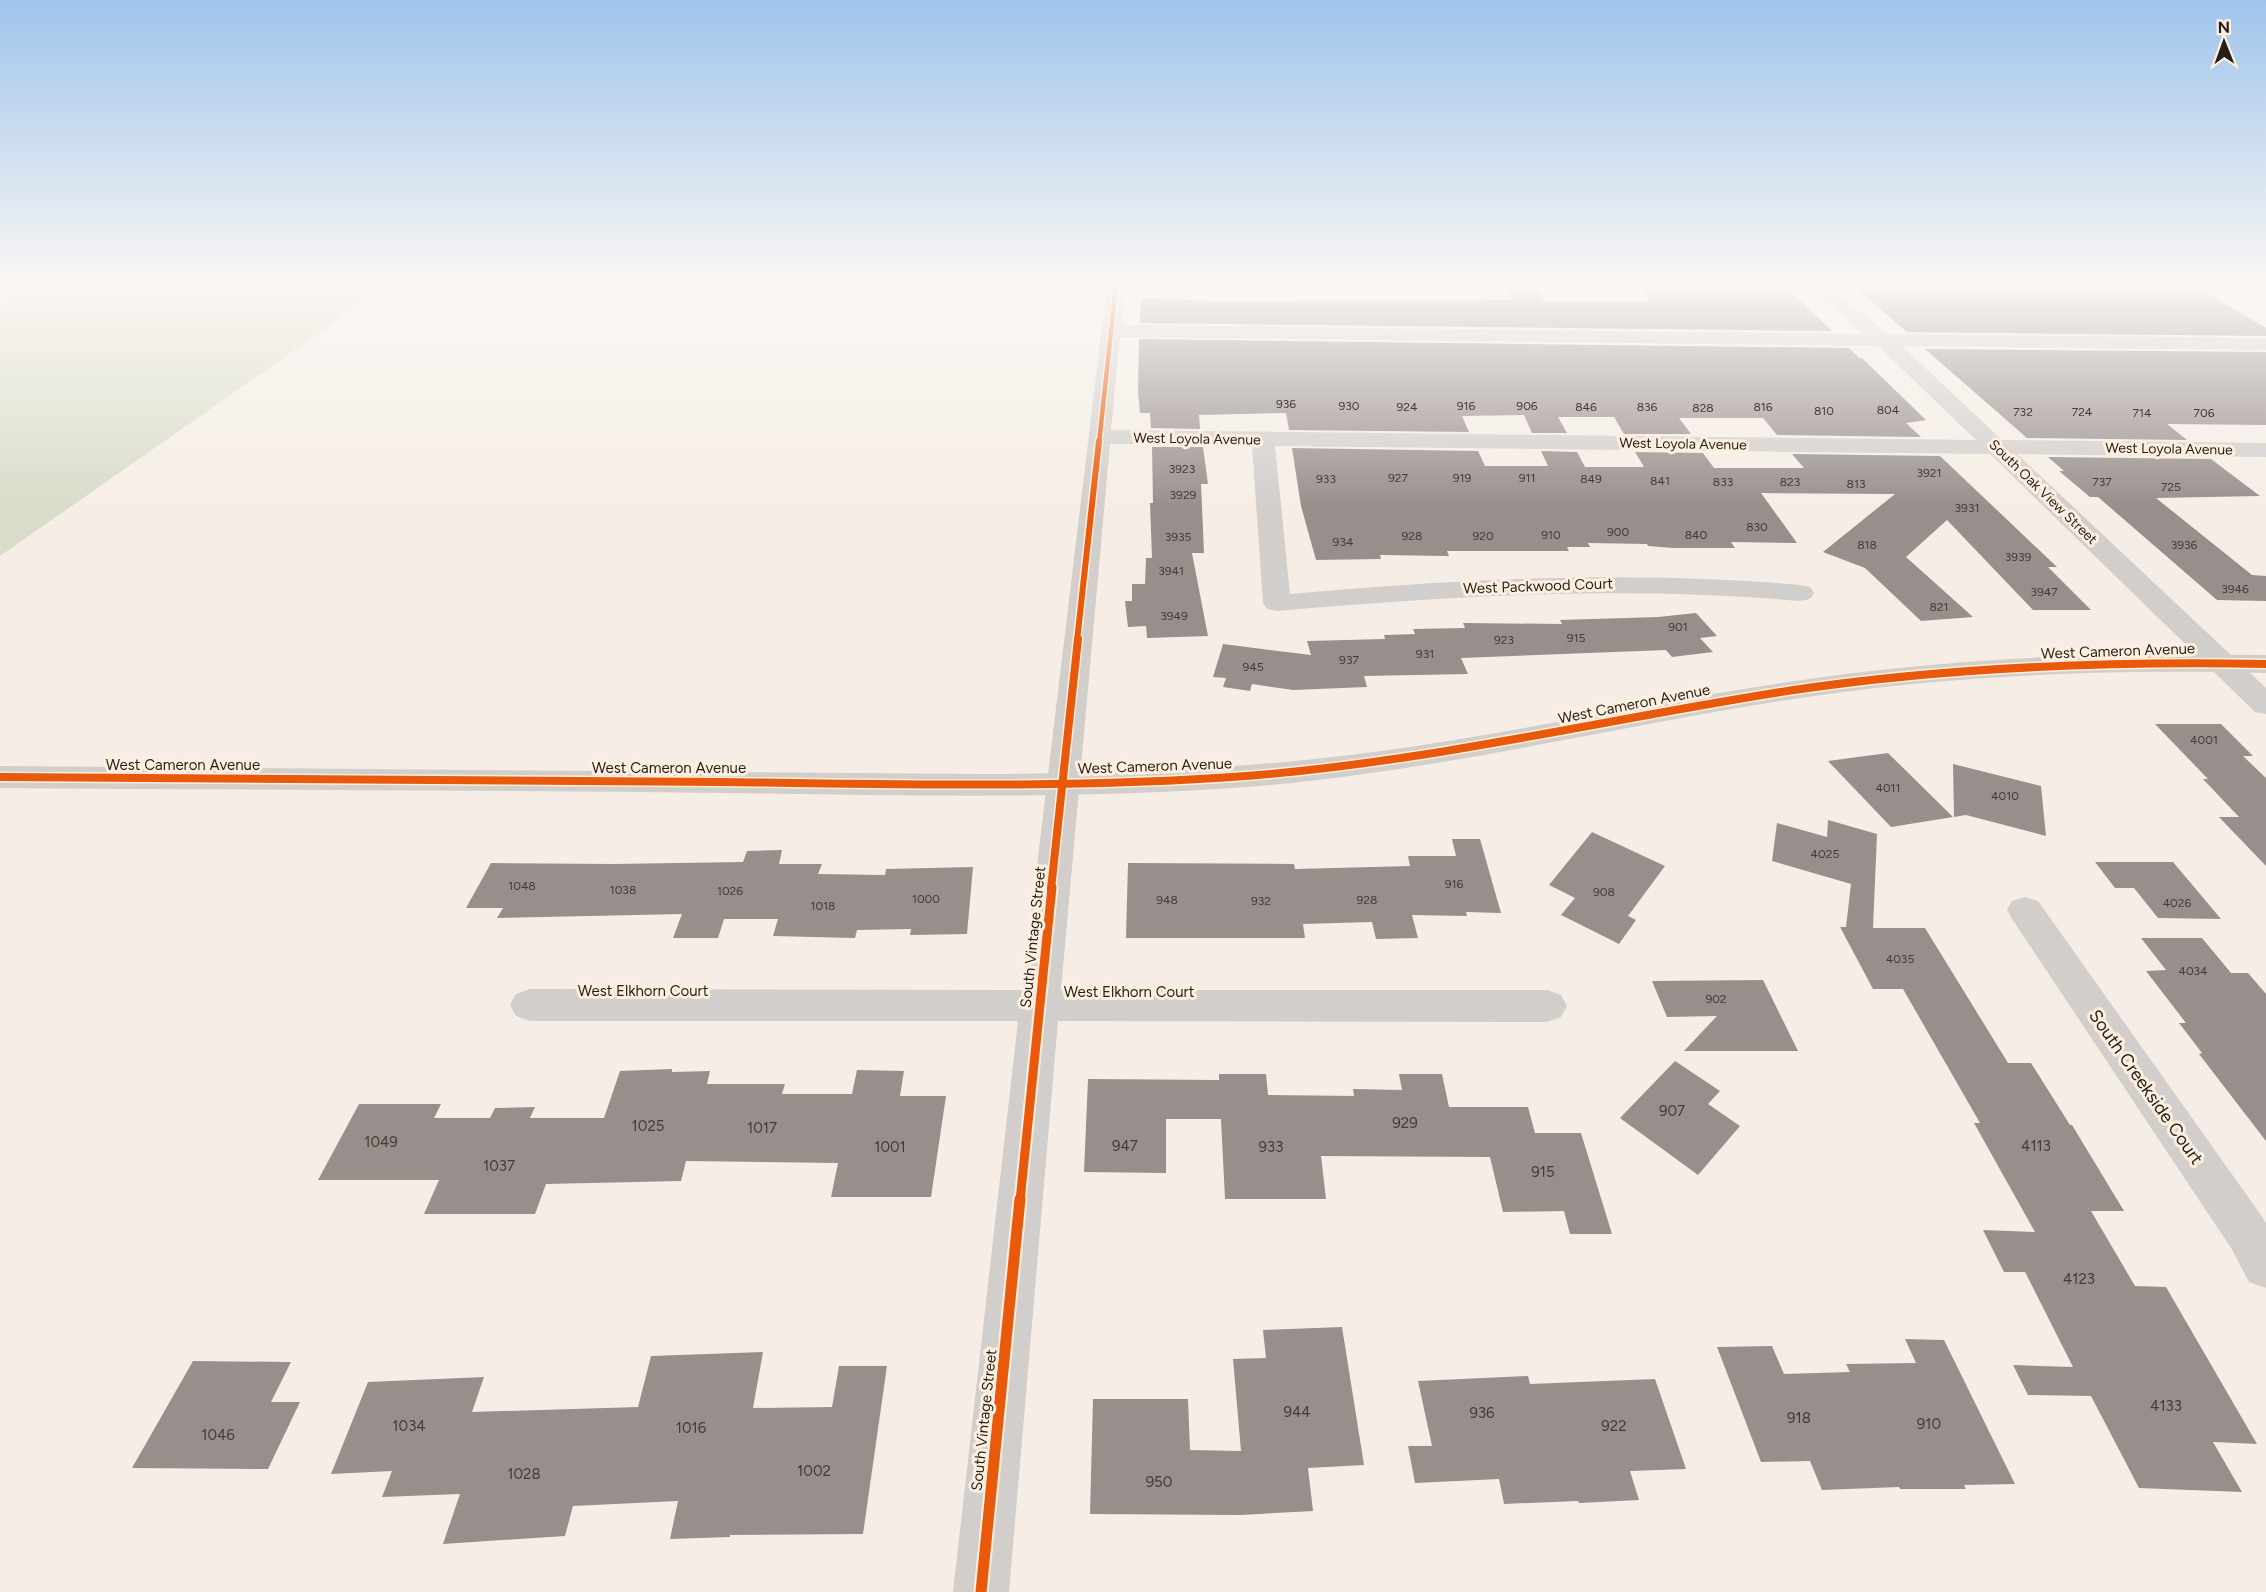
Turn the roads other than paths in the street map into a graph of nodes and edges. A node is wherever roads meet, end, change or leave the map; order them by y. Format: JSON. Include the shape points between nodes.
{"nodes":[{"id":1,"x":1109,"y":359,"type":"edge"},
{"id":2,"x":1905,"y":359,"type":"edge"},
{"id":3,"x":1101,"y":437,"type":"junction"},
{"id":4,"x":1263,"y":440,"type":"junction"},
{"id":5,"x":1997,"y":447,"type":"junction"},
{"id":6,"x":2266,"y":450,"type":"edge"},
{"id":7,"x":1800,"y":593,"type":"dead end"},
{"id":8,"x":2222,"y":662,"type":"junction"},
{"id":9,"x":2266,"y":664,"type":"edge"},
{"id":10,"x":2266,"y":705,"type":"edge"},
{"id":11,"x":0,"y":777,"type":"edge"},
{"id":12,"x":1062,"y":783,"type":"junction"},
{"id":13,"x":2025,"y":910,"type":"dead end"},
{"id":14,"x":530,"y":1005,"type":"dead end"},
{"id":15,"x":1040,"y":1005,"type":"junction"},
{"id":16,"x":1547,"y":1006,"type":"dead end"},
{"id":17,"x":2266,"y":1266,"type":"edge"},
{"id":18,"x":981,"y":1592,"type":"edge"}],
"edges":[{"from":1,"to":3,"type":"street","name":"South Vintage Street"},
{"from":2,"to":5,"type":"street","name":"South Oak View Street"},
{"from":3,"to":4,"type":"street","name":"West Loyola Avenue"},
{"from":3,"to":12,"type":"street","name":"South Vintage Street"},
{"from":4,"to":5,"type":"street","name":"West Loyola Avenue"},
{"from":4,"to":7,"type":"street","name":"West Packwood Court","via":[[1277,603],[1572,584],[1734,585]]},
{"from":5,"to":6,"type":"street","name":"West Loyola Avenue"},
{"from":5,"to":8,"type":"street","name":"South Oak View Street"},
{"from":8,"to":9,"type":"street","name":"West Cameron Avenue"},
{"from":8,"to":10,"type":"street","name":"South Oak View Street"},
{"from":8,"to":12,"type":"street","name":"West Cameron Avenue","via":[[2096,664],[1907,676],[1735,699],[1492,745],[1348,767],[1165,781]]},
{"from":11,"to":12,"type":"street","name":"West Cameron Avenue"},
{"from":12,"to":15,"type":"street","name":"South Vintage Street"},
{"from":13,"to":17,"type":"street","name":"South Creekside Court"},
{"from":14,"to":15,"type":"street","name":"West Elkhorn Court"},
{"from":15,"to":16,"type":"street","name":"West Elkhorn Court"},
{"from":15,"to":18,"type":"street","name":"South Vintage Street"}]}
